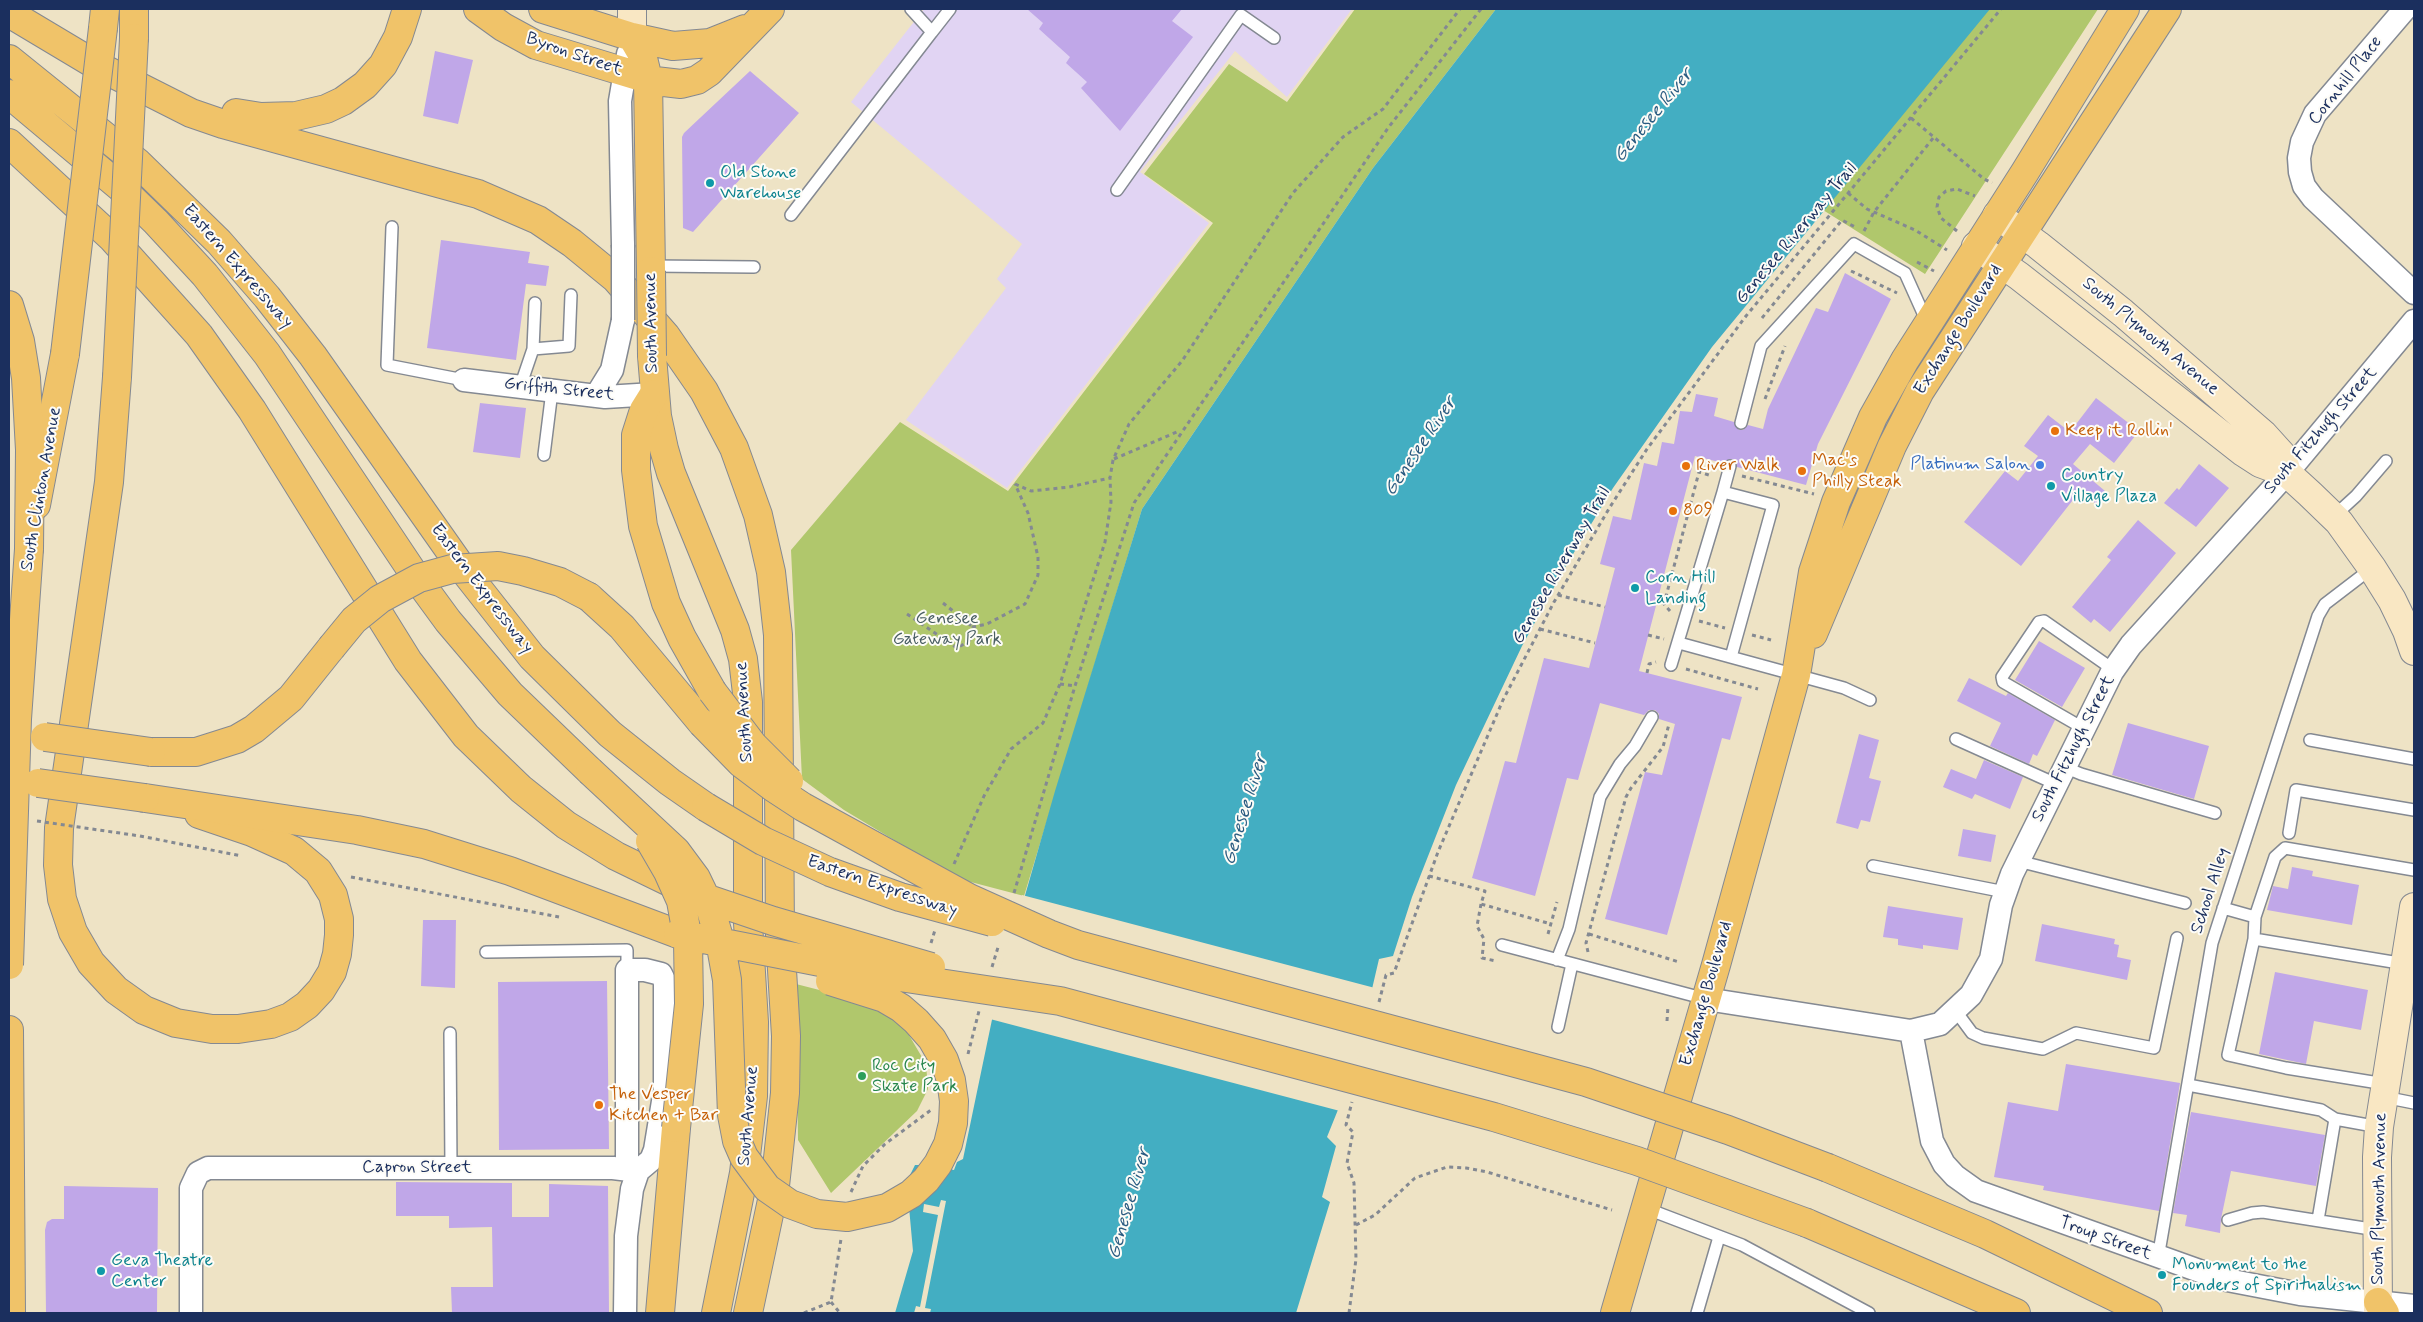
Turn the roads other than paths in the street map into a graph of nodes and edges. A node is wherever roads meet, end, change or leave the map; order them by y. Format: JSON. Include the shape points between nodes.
{"nodes":[{"id":1,"x":134,"y":9,"type":"edge"},
{"id":2,"x":407,"y":9,"type":"edge"},
{"id":3,"x":478,"y":9,"type":"edge"},
{"id":4,"x":543,"y":9,"type":"edge"},
{"id":5,"x":632,"y":9,"type":"edge"},
{"id":6,"x":911,"y":9,"type":"edge"},
{"id":7,"x":950,"y":9,"type":"edge"},
{"id":8,"x":2125,"y":9,"type":"edge"},
{"id":9,"x":2167,"y":9,"type":"edge"},
{"id":10,"x":2405,"y":9,"type":"edge"},
{"id":11,"x":9,"y":12,"type":"edge"},
{"id":12,"x":763,"y":15,"type":"edge"},
{"id":13,"x":104,"y":18,"type":"edge"},
{"id":14,"x":932,"y":32,"type":"junction"},
{"id":15,"x":632,"y":37,"type":"junction"},
{"id":16,"x":1274,"y":38,"type":"dead end"},
{"id":17,"x":9,"y":59,"type":"edge"},
{"id":18,"x":636,"y":75,"type":"junction"},
{"id":19,"x":121,"y":78,"type":"junction"},
{"id":20,"x":9,"y":94,"type":"edge"},
{"id":21,"x":9,"y":143,"type":"edge"},
{"id":22,"x":1117,"y":190,"type":"dead end"},
{"id":23,"x":790,"y":215,"type":"dead end"},
{"id":24,"x":1997,"y":215,"type":"junction"},
{"id":25,"x":392,"y":227,"type":"dead end"},
{"id":26,"x":2021,"y":232,"type":"junction"},
{"id":27,"x":1966,"y":238,"type":"junction"},
{"id":28,"x":2001,"y":263,"type":"junction"},
{"id":29,"x":754,"y":267,"type":"dead end"},
{"id":30,"x":651,"y":269,"type":"junction"},
{"id":31,"x":2414,"y":293,"type":"edge"},
{"id":32,"x":571,"y":295,"type":"dead end"},
{"id":33,"x":535,"y":303,"type":"dead end"},
{"id":34,"x":9,"y":304,"type":"edge"},
{"id":35,"x":2414,"y":321,"type":"edge"},
{"id":36,"x":1927,"y":322,"type":"junction"},
{"id":37,"x":533,"y":349,"type":"junction"},
{"id":38,"x":464,"y":380,"type":"joint"},
{"id":39,"x":520,"y":387,"type":"junction"},
{"id":40,"x":552,"y":391,"type":"junction"},
{"id":41,"x":654,"y":394,"type":"junction"},
{"id":42,"x":596,"y":396,"type":"junction"},
{"id":43,"x":1741,"y":423,"type":"dead end"},
{"id":44,"x":544,"y":455,"type":"dead end"},
{"id":45,"x":2386,"y":461,"type":"dead end"},
{"id":46,"x":1729,"y":469,"type":"road end"},
{"id":47,"x":2287,"y":473,"type":"junction"},
{"id":48,"x":1723,"y":492,"type":"junction"},
{"id":49,"x":2333,"y":517,"type":"junction"},
{"id":50,"x":29,"y":549,"type":"junction"},
{"id":51,"x":2372,"y":568,"type":"junction"},
{"id":52,"x":1679,"y":643,"type":"junction"},
{"id":53,"x":2414,"y":651,"type":"edge"},
{"id":54,"x":1731,"y":657,"type":"junction"},
{"id":55,"x":1671,"y":665,"type":"road end"},
{"id":56,"x":2114,"y":670,"type":"junction"},
{"id":57,"x":1796,"y":674,"type":"junction"},
{"id":58,"x":1870,"y":700,"type":"dead end"},
{"id":59,"x":1652,"y":717,"type":"dead end"},
{"id":60,"x":2084,"y":728,"type":"junction"},
{"id":61,"x":9,"y":732,"type":"edge"},
{"id":62,"x":1956,"y":739,"type":"dead end"},
{"id":63,"x":2310,"y":740,"type":"dead end"},
{"id":64,"x":2414,"y":759,"type":"edge"},
{"id":65,"x":590,"y":772,"type":"junction"},
{"id":66,"x":2060,"y":776,"type":"junction"},
{"id":67,"x":9,"y":779,"type":"edge"},
{"id":68,"x":145,"y":798,"type":"junction"},
{"id":69,"x":2414,"y":810,"type":"edge"},
{"id":70,"x":2215,"y":813,"type":"dead end"},
{"id":71,"x":2288,"y":833,"type":"dead end"},
{"id":72,"x":888,"y":854,"type":"junction"},
{"id":73,"x":2018,"y":861,"type":"junction"},
{"id":74,"x":1873,"y":866,"type":"dead end"},
{"id":75,"x":2414,"y":870,"type":"edge"},
{"id":76,"x":2006,"y":892,"type":"junction"},
{"id":77,"x":2185,"y":903,"type":"dead end"},
{"id":78,"x":2414,"y":907,"type":"edge"},
{"id":79,"x":2223,"y":908,"type":"junction"},
{"id":80,"x":2255,"y":917,"type":"junction"},
{"id":81,"x":678,"y":934,"type":"junction"},
{"id":82,"x":2177,"y":938,"type":"dead end"},
{"id":83,"x":2254,"y":939,"type":"junction"},
{"id":84,"x":1078,"y":945,"type":"junction"},
{"id":85,"x":1502,"y":945,"type":"dead end"},
{"id":86,"x":486,"y":952,"type":"dead end"},
{"id":87,"x":1557,"y":960,"type":"junction"},
{"id":88,"x":1572,"y":964,"type":"junction"},
{"id":89,"x":2405,"y":964,"type":"junction"},
{"id":90,"x":9,"y":966,"type":"edge"},
{"id":91,"x":627,"y":970,"type":"junction"},
{"id":92,"x":9,"y":971,"type":"edge"},
{"id":93,"x":1706,"y":999,"type":"junction"},
{"id":94,"x":1060,"y":1001,"type":"junction"},
{"id":95,"x":1955,"y":1010,"type":"junction"},
{"id":96,"x":1558,"y":1027,"type":"dead end"},
{"id":97,"x":9,"y":1030,"type":"edge"},
{"id":98,"x":1911,"y":1031,"type":"junction"},
{"id":99,"x":450,"y":1033,"type":"dead end"},
{"id":100,"x":2188,"y":1085,"type":"junction"},
{"id":101,"x":2384,"y":1090,"type":"junction"},
{"id":102,"x":2414,"y":1103,"type":"edge"},
{"id":103,"x":2335,"y":1119,"type":"junction"},
{"id":104,"x":2379,"y":1127,"type":"junction"},
{"id":105,"x":451,"y":1168,"type":"junction"},
{"id":106,"x":632,"y":1170,"type":"junction"},
{"id":107,"x":1645,"y":1208,"type":"junction"},
{"id":108,"x":2228,"y":1220,"type":"dead end"},
{"id":109,"x":2318,"y":1220,"type":"junction"},
{"id":110,"x":2377,"y":1230,"type":"junction"},
{"id":111,"x":1719,"y":1237,"type":"junction"},
{"id":112,"x":2158,"y":1258,"type":"junction"},
{"id":113,"x":1984,"y":1299,"type":"junction"},
{"id":114,"x":2414,"y":1306,"type":"edge"},
{"id":115,"x":2380,"y":1309,"type":"edge"},
{"id":116,"x":11,"y":1313,"type":"edge"},
{"id":117,"x":191,"y":1313,"type":"edge"},
{"id":118,"x":625,"y":1313,"type":"edge"},
{"id":119,"x":660,"y":1313,"type":"edge"},
{"id":120,"x":716,"y":1313,"type":"edge"},
{"id":121,"x":748,"y":1313,"type":"edge"},
{"id":122,"x":1615,"y":1313,"type":"edge"},
{"id":123,"x":1697,"y":1313,"type":"edge"},
{"id":124,"x":1869,"y":1313,"type":"edge"},
{"id":125,"x":2008,"y":1313,"type":"edge"},
{"id":126,"x":2016,"y":1313,"type":"edge"},
{"id":127,"x":2148,"y":1313,"type":"edge"}],
"edges":[{"from":1,"to":68,"type":"main road","bridge":true,"via":[[109,482],[59,828],[58,865],[64,905],[78,943],[99,973],[124,997],[154,1015],[188,1026],[226,1030],[271,1024],[299,1011],[327,981],[337,954],[338,920],[324,879],[304,858],[269,838]]},
{"from":2,"to":19,"type":"main road","via":[[396,42],[378,73],[343,101],[306,115],[273,118],[235,113],[170,96]]},
{"from":3,"to":18,"type":"main road","name":"Byron Street","via":[[536,45]]},
{"from":4,"to":15,"type":"main road","name":"Byron Street"},
{"from":5,"to":15,"type":"main road","name":"South Avenue"},
{"from":6,"to":14,"type":"lane"},
{"from":7,"to":14,"type":"lane"},
{"from":8,"to":24,"type":"main road","name":"Exchange Boulevard"},
{"from":9,"to":26,"type":"main road","name":"Exchange Boulevard"},
{"from":10,"to":31,"type":"street","name":"Cornhill Place","via":[[2315,114],[2302,142],[2299,158],[2304,186],[2313,198]]},
{"from":11,"to":19,"type":"main road"},
{"from":12,"to":15,"type":"main road","name":"Byron Street","via":[[725,38],[690,46],[673,46]]},
{"from":12,"to":18,"type":"main road","name":"Byron Street","via":[[709,72],[696,80],[673,84]]},
{"from":13,"to":50,"type":"main road","name":"South Clinton Avenue","bridge":true,"via":[[64,354]]},
{"from":14,"to":23,"type":"lane"},
{"from":15,"to":18,"type":"main road","name":"South Avenue","via":[[642,54]]},
{"from":16,"to":22,"type":"lane","via":[[1241,16]]},
{"from":17,"to":84,"type":"main road","name":"Eastern Expressway","bridge":true,"via":[[138,163],[219,242],[313,356],[473,583],[532,657],[610,734],[706,807],[763,841],[830,872],[926,905]]},
{"from":18,"to":30,"type":"main road","name":"South Avenue"},
{"from":18,"to":42,"type":"street","name":"South Avenue","bridge":true,"via":[[620,102],[623,320],[612,370]]},
{"from":19,"to":121,"type":"main road","via":[[208,119],[478,194],[538,220],[596,261],[646,312],[690,368],[721,422],[745,476],[766,544],[776,602],[779,656],[780,937],[786,1036],[784,1110],[775,1186]]},
{"from":20,"to":65,"type":"main road","via":[[132,198],[205,275],[267,354],[448,621],[510,694]]},
{"from":21,"to":94,"type":"main road","bridge":true,"via":[[112,238],[199,336],[262,425],[408,662],[466,736],[514,783],[574,830],[648,873],[708,899],[857,946]]},
{"from":24,"to":26,"type":"main road","name":"South Plymouth Avenue"},
{"from":24,"to":27,"type":"main road","name":"Exchange Boulevard"},
{"from":25,"to":38,"type":"lane","via":[[387,365]]},
{"from":26,"to":28,"type":"main road","name":"Exchange Boulevard"},
{"from":26,"to":47,"type":"main road","name":"South Plymouth Avenue","via":[[2130,319],[2263,434],[2282,455]]},
{"from":27,"to":28,"type":"main road","name":"South Plymouth Avenue"},
{"from":27,"to":36,"type":"main road","name":"Exchange Boulevard"},
{"from":28,"to":47,"type":"main road","name":"South Plymouth Avenue","via":[[2248,456]]},
{"from":28,"to":57,"type":"main road","name":"Exchange Boulevard","via":[[1901,425]]},
{"from":29,"to":30,"type":"lane"},
{"from":30,"to":41,"type":"main road","name":"South Avenue","bridge":true},
{"from":32,"to":37,"type":"lane","via":[[568,346]]},
{"from":33,"to":37,"type":"lane"},
{"from":34,"to":50,"type":"main road","via":[[20,341],[27,386]]},
{"from":35,"to":47,"type":"street","name":"South Fitzhugh Street"},
{"from":36,"to":43,"type":"lane","via":[[1904,273],[1854,244],[1761,346]]},
{"from":36,"to":57,"type":"main road","name":"Exchange Boulevard","via":[[1873,417],[1836,502],[1814,572]]},
{"from":37,"to":39,"type":"lane"},
{"from":38,"to":39,"type":"street","name":"Griffith Street"},
{"from":39,"to":40,"type":"street","name":"Griffith Street"},
{"from":40,"to":42,"type":"street","name":"Griffith Street"},
{"from":40,"to":44,"type":"lane"},
{"from":41,"to":42,"type":"street","name":"Griffith Street"},
{"from":41,"to":72,"type":"main road","bridge":true,"via":[[644,410],[636,435],[636,470],[643,526],[666,603],[690,654],[712,691],[753,745],[794,786]]},
{"from":41,"to":120,"type":"main road","name":"South Avenue","via":[[671,473],[740,647],[748,702],[748,923],[754,1022],[753,1096],[742,1182]]},
{"from":45,"to":49,"type":"lane"},
{"from":46,"to":48,"type":"lane"},
{"from":47,"to":49,"type":"main road","name":"South Plymouth Avenue"},
{"from":47,"to":56,"type":"street","name":"South Fitzhugh Street","via":[[2131,645]]},
{"from":48,"to":52,"type":"lane"},
{"from":48,"to":54,"type":"lane","via":[[1773,505]]},
{"from":49,"to":51,"type":"main road","name":"South Plymouth Avenue"},
{"from":50,"to":90,"type":"main road","name":"South Clinton Avenue","bridge":true,"via":[[16,719]]},
{"from":51,"to":53,"type":"main road","name":"South Plymouth Avenue","via":[[2408,631]]},
{"from":51,"to":79,"type":"lane","name":"School Alley","via":[[2325,604],[2318,616]]},
{"from":52,"to":54,"type":"lane"},
{"from":52,"to":55,"type":"lane"},
{"from":54,"to":57,"type":"lane"},
{"from":56,"to":60,"type":"street","name":"South Fitzhugh Street"},
{"from":56,"to":60,"type":"lane","via":[[2044,621],[2039,622],[2002,677],[2002,682]]},
{"from":57,"to":58,"type":"lane","via":[[1844,688]]},
{"from":57,"to":93,"type":"main road","name":"Exchange Boulevard"},
{"from":59,"to":87,"type":"lane","via":[[1600,797],[1569,929]]},
{"from":60,"to":66,"type":"street","name":"South Fitzhugh Street"},
{"from":61,"to":72,"type":"main road","bridge":true,"via":[[151,752],[196,752],[218,746],[262,724],[285,704],[354,620],[380,598],[419,578],[452,569],[498,566],[560,582],[589,597],[615,619],[731,754],[774,788]]},
{"from":62,"to":66,"type":"lane"},
{"from":63,"to":64,"type":"lane"},
{"from":65,"to":81,"type":"main road","bridge":true,"via":[[676,851],[708,902],[720,941],[721,947],[722,953],[727,980],[733,1125],[740,1149],[754,1173],[767,1188],[790,1204],[808,1212],[832,1216],[878,1212],[918,1188],[943,1155],[951,1134],[954,1112],[951,1080],[944,1060],[916,1021],[892,1003],[863,990],[757,961],[743,956],[724,950],[715,947],[706,944]]},
{"from":65,"to":119,"type":"main road","bridge":true,"via":[[631,815],[653,845],[682,906],[688,940],[690,991]]},
{"from":66,"to":70,"type":"lane","via":[[2081,774]]},
{"from":66,"to":73,"type":"street","name":"South Fitzhugh Street"},
{"from":67,"to":68,"type":"main road","bridge":true},
{"from":68,"to":81,"type":"main road","via":[[350,829],[445,850],[510,870]]},
{"from":69,"to":71,"type":"lane","via":[[2296,790]]},
{"from":72,"to":84,"type":"main road","bridge":true,"via":[[997,912]]},
{"from":73,"to":76,"type":"street","name":"South Fitzhugh Street"},
{"from":73,"to":77,"type":"lane"},
{"from":74,"to":76,"type":"lane"},
{"from":75,"to":80,"type":"lane","via":[[2285,848],[2275,857]]},
{"from":76,"to":95,"type":"street","name":"South Fitzhugh Street","via":[[1991,959],[1971,995]]},
{"from":78,"to":89,"type":"main road","name":"South Plymouth Avenue"},
{"from":79,"to":80,"type":"lane"},
{"from":79,"to":100,"type":"lane","name":"School Alley","via":[[2212,943]]},
{"from":80,"to":83,"type":"lane"},
{"from":81,"to":94,"type":"main road","bridge":true,"via":[[866,972]]},
{"from":82,"to":95,"type":"lane","via":[[2154,1048],[2076,1033],[2043,1050],[1972,1033]]},
{"from":83,"to":89,"type":"lane"},
{"from":83,"to":101,"type":"lane","via":[[2228,1056]]},
{"from":84,"to":127,"type":"main road","bridge":true,"via":[[1513,1061],[1728,1130],[1985,1234]]},
{"from":85,"to":87,"type":"lane"},
{"from":86,"to":91,"type":"lane","via":[[627,950]]},
{"from":87,"to":88,"type":"lane"},
{"from":88,"to":93,"type":"lane"},
{"from":88,"to":96,"type":"lane"},
{"from":89,"to":101,"type":"main road","name":"South Plymouth Avenue"},
{"from":90,"to":92,"type":"main road","name":"South Clinton Avenue"},
{"from":91,"to":106,"type":"street"},
{"from":91,"to":106,"type":"street","via":[[661,974],[666,992],[664,1102],[653,1156]]},
{"from":93,"to":98,"type":"street","name":"South Fitzhugh Street"},
{"from":93,"to":107,"type":"main road","name":"Exchange Boulevard"},
{"from":94,"to":113,"type":"main road","bridge":true,"via":[[1503,1120],[1637,1162],[1807,1223]]},
{"from":95,"to":98,"type":"street","name":"South Fitzhugh Street","via":[[1940,1024]]},
{"from":97,"to":116,"type":"main road"},
{"from":98,"to":112,"type":"street","name":"Troup Street","via":[[1932,1141],[1954,1176],[1991,1198]]},
{"from":99,"to":105,"type":"lane"},
{"from":100,"to":103,"type":"lane","via":[[2321,1110]]},
{"from":100,"to":112,"type":"lane","name":"School Alley","via":[[2170,1213]]},
{"from":101,"to":102,"type":"lane"},
{"from":101,"to":104,"type":"main road","name":"South Plymouth Avenue"},
{"from":103,"to":104,"type":"lane"},
{"from":103,"to":109,"type":"lane"},
{"from":104,"to":110,"type":"main road","name":"South Plymouth Avenue"},
{"from":105,"to":106,"type":"street","name":"Capron Street"},
{"from":105,"to":117,"type":"street","name":"Capron Street","via":[[211,1168],[198,1173],[191,1188]]},
{"from":106,"to":118,"type":"street","via":[[626,1236]]},
{"from":107,"to":111,"type":"lane"},
{"from":107,"to":122,"type":"main road","name":"Exchange Boulevard"},
{"from":108,"to":109,"type":"lane","via":[[2263,1212]]},
{"from":109,"to":110,"type":"lane"},
{"from":110,"to":115,"type":"main road","name":"South Plymouth Avenue"},
{"from":111,"to":123,"type":"lane"},
{"from":111,"to":124,"type":"lane","via":[[1742,1245]]},
{"from":112,"to":115,"type":"street","name":"Troup Street","via":[[2251,1286]]},
{"from":113,"to":125,"type":"main road"},
{"from":113,"to":126,"type":"main road"},
{"from":114,"to":115,"type":"street","name":"Troup Street"}]}
